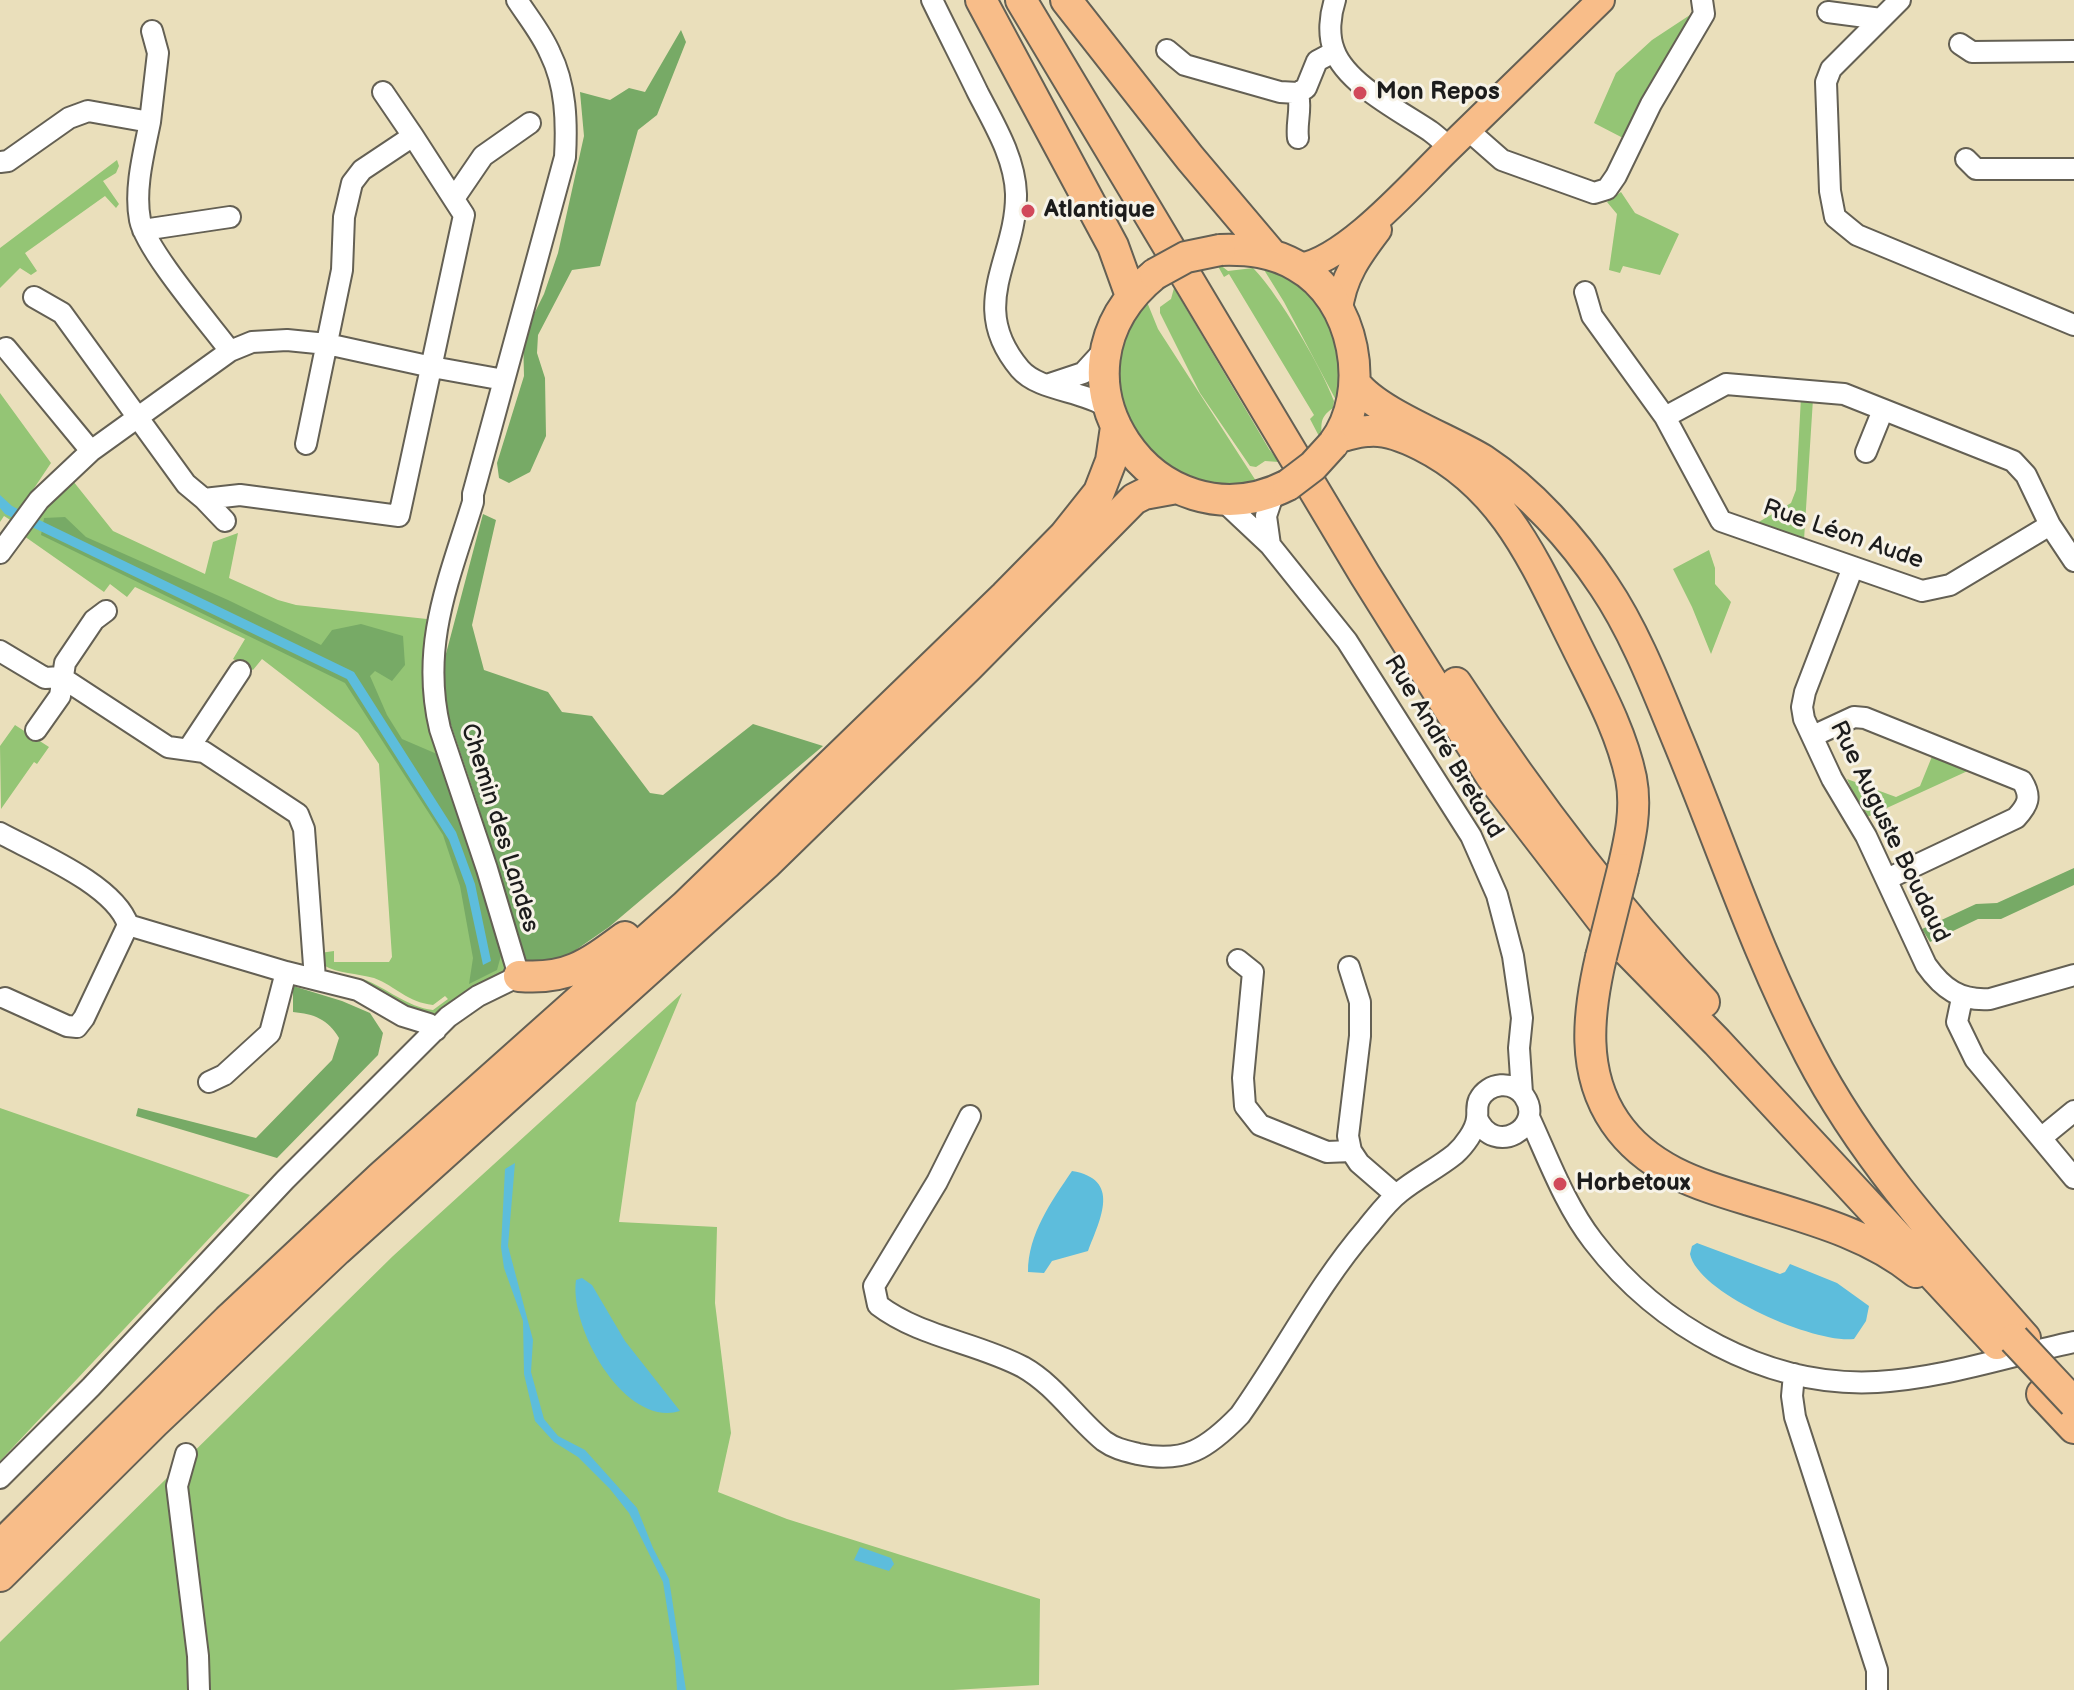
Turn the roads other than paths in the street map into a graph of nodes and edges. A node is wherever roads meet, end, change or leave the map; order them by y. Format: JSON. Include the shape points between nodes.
{"nodes":[{"id":1,"x":517,"y":0,"type":"edge"},
{"id":2,"x":932,"y":0,"type":"edge"},
{"id":3,"x":981,"y":0,"type":"edge"},
{"id":4,"x":1021,"y":0,"type":"edge"},
{"id":5,"x":1045,"y":0,"type":"edge"},
{"id":6,"x":1066,"y":0,"type":"edge"},
{"id":7,"x":1335,"y":0,"type":"edge"},
{"id":8,"x":1601,"y":0,"type":"edge"},
{"id":9,"x":1702,"y":0,"type":"edge"},
{"id":10,"x":1900,"y":0,"type":"edge"},
{"id":11,"x":1828,"y":12,"type":"dead end"},
{"id":12,"x":1881,"y":19,"type":"junction"},
{"id":13,"x":152,"y":31,"type":"dead end"},
{"id":14,"x":1960,"y":44,"type":"dead end"},
{"id":15,"x":1167,"y":50,"type":"dead end"},
{"id":16,"x":2074,"y":51,"type":"edge"},
{"id":17,"x":1334,"y":52,"type":"junction"},
{"id":18,"x":383,"y":92,"type":"dead end"},
{"id":19,"x":1298,"y":93,"type":"junction"},
{"id":20,"x":150,"y":122,"type":"junction"},
{"id":21,"x":530,"y":123,"type":"dead end"},
{"id":22,"x":413,"y":136,"type":"junction"},
{"id":23,"x":1298,"y":138,"type":"dead end"},
{"id":24,"x":1459,"y":139,"type":"junction"},
{"id":25,"x":1966,"y":159,"type":"dead end"},
{"id":26,"x":0,"y":162,"type":"edge"},
{"id":27,"x":2074,"y":169,"type":"edge"},
{"id":28,"x":1414,"y":183,"type":"junction"},
{"id":29,"x":455,"y":197,"type":"junction"},
{"id":30,"x":230,"y":217,"type":"dead end"},
{"id":31,"x":143,"y":230,"type":"junction"},
{"id":32,"x":1272,"y":255,"type":"junction"},
{"id":33,"x":1300,"y":267,"type":"junction"},
{"id":34,"x":1585,"y":292,"type":"dead end"},
{"id":35,"x":1131,"y":296,"type":"junction"},
{"id":36,"x":34,"y":297,"type":"dead end"},
{"id":37,"x":1339,"y":311,"type":"junction"},
{"id":38,"x":2074,"y":325,"type":"edge"},
{"id":39,"x":327,"y":344,"type":"junction"},
{"id":40,"x":6,"y":348,"type":"dead end"},
{"id":41,"x":1105,"y":349,"type":"junction"},
{"id":42,"x":230,"y":351,"type":"junction"},
{"id":43,"x":432,"y":367,"type":"junction"},
{"id":44,"x":504,"y":380,"type":"junction"},
{"id":45,"x":1355,"y":383,"type":"junction"},
{"id":46,"x":1047,"y":385,"type":"junction"},
{"id":47,"x":1883,"y":410,"type":"junction"},
{"id":48,"x":1112,"y":417,"type":"junction"},
{"id":49,"x":1665,"y":417,"type":"junction"},
{"id":50,"x":138,"y":418,"type":"junction"},
{"id":51,"x":1335,"y":440,"type":"junction"},
{"id":52,"x":306,"y":444,"type":"dead end"},
{"id":53,"x":91,"y":451,"type":"junction"},
{"id":54,"x":1866,"y":452,"type":"dead end"},
{"id":55,"x":1177,"y":488,"type":"junction"},
{"id":56,"x":1281,"y":488,"type":"junction"},
{"id":57,"x":1220,"y":498,"type":"junction"},
{"id":58,"x":204,"y":499,"type":"junction"},
{"id":59,"x":225,"y":521,"type":"dead end"},
{"id":60,"x":2050,"y":525,"type":"junction"},
{"id":61,"x":1270,"y":545,"type":"junction"},
{"id":62,"x":0,"y":553,"type":"edge"},
{"id":63,"x":2074,"y":561,"type":"edge"},
{"id":64,"x":1853,"y":567,"type":"junction"},
{"id":65,"x":106,"y":611,"type":"dead end"},
{"id":66,"x":0,"y":651,"type":"edge"},
{"id":67,"x":240,"y":671,"type":"dead end"},
{"id":68,"x":61,"y":677,"type":"junction"},
{"id":69,"x":36,"y":730,"type":"dead end"},
{"id":70,"x":1813,"y":736,"type":"junction"},
{"id":71,"x":189,"y":748,"type":"junction"},
{"id":72,"x":0,"y":833,"type":"edge"},
{"id":73,"x":730,"y":864,"type":"junction"},
{"id":74,"x":1887,"y":879,"type":"junction"},
{"id":75,"x":128,"y":925,"type":"junction"},
{"id":76,"x":1238,"y":960,"type":"dead end"},
{"id":77,"x":1349,"y":967,"type":"dead end"},
{"id":78,"x":286,"y":972,"type":"junction"},
{"id":79,"x":2074,"y":975,"type":"edge"},
{"id":80,"x":519,"y":976,"type":"junction"},
{"id":81,"x":315,"y":979,"type":"junction"},
{"id":82,"x":5,"y":998,"type":"dead end"},
{"id":83,"x":1962,"y":998,"type":"junction"},
{"id":84,"x":403,"y":1016,"type":"junction"},
{"id":85,"x":436,"y":1030,"type":"junction"},
{"id":86,"x":418,"y":1047,"type":"junction"},
{"id":87,"x":1519,"y":1048,"type":"junction"},
{"id":88,"x":209,"y":1082,"type":"dead end"},
{"id":89,"x":1497,"y":1085,"type":"junction"},
{"id":90,"x":1522,"y":1093,"type":"junction"},
{"id":91,"x":2074,"y":1111,"type":"edge"},
{"id":92,"x":970,"y":1116,"type":"dead end"},
{"id":93,"x":1529,"y":1117,"type":"junction"},
{"id":94,"x":1477,"y":1118,"type":"junction"},
{"id":95,"x":1506,"y":1137,"type":"junction"},
{"id":96,"x":2041,"y":1138,"type":"junction"},
{"id":97,"x":1351,"y":1151,"type":"junction"},
{"id":98,"x":1545,"y":1151,"type":"junction"},
{"id":99,"x":1455,"y":1153,"type":"junction"},
{"id":100,"x":2074,"y":1178,"type":"edge"},
{"id":101,"x":1396,"y":1195,"type":"junction"},
{"id":102,"x":2012,"y":1340,"type":"junction"},
{"id":103,"x":2074,"y":1342,"type":"edge"},
{"id":104,"x":1794,"y":1374,"type":"junction"},
{"id":105,"x":2074,"y":1395,"type":"edge"},
{"id":106,"x":2074,"y":1403,"type":"edge"},
{"id":107,"x":2074,"y":1428,"type":"edge"},
{"id":108,"x":186,"y":1454,"type":"dead end"},
{"id":109,"x":0,"y":1478,"type":"edge"},
{"id":110,"x":0,"y":1546,"type":"edge"},
{"id":111,"x":0,"y":1576,"type":"edge"},
{"id":112,"x":199,"y":1690,"type":"edge"},
{"id":113,"x":1877,"y":1690,"type":"edge"}],
"edges":[{"from":1,"to":44,"type":"street","name":"Chemin des Landes","via":[[550,52],[567,123],[565,157]]},
{"from":2,"to":46,"type":"street","via":[[1011,162],[1015,207],[995,285],[1000,332],[1021,371]]},
{"from":3,"to":35,"type":"highway","via":[[1113,246]]},
{"from":4,"to":102,"type":"highway","via":[[1491,776],[1618,941]]},
{"from":5,"to":102,"type":"highway","via":[[1432,645],[1510,762],[1593,874],[1662,955]]},
{"from":6,"to":32,"type":"highway"},
{"from":7,"to":17,"type":"street","via":[[1330,32]]},
{"from":8,"to":24,"type":"main road"},
{"from":9,"to":24,"type":"street","via":[[1704,14],[1607,189],[1594,193]]},
{"from":10,"to":12,"type":"street"},
{"from":11,"to":12,"type":"street"},
{"from":12,"to":38,"type":"street","via":[[1831,69],[1826,82],[1835,217],[1857,235]]},
{"from":13,"to":20,"type":"street","via":[[158,53]]},
{"from":14,"to":16,"type":"street","via":[[1972,52]]},
{"from":15,"to":19,"type":"street","via":[[1185,65]]},
{"from":17,"to":19,"type":"street","via":[[1317,61],[1306,88]]},
{"from":17,"to":24,"type":"street","via":[[1384,104],[1431,132]]},
{"from":18,"to":22,"type":"street"},
{"from":19,"to":23,"type":"street"},
{"from":20,"to":26,"type":"street","via":[[88,111]]},
{"from":20,"to":31,"type":"street","via":[[138,209]]},
{"from":21,"to":29,"type":"street","via":[[483,156]]},
{"from":22,"to":29,"type":"street"},
{"from":22,"to":39,"type":"street","via":[[362,170],[352,183]]},
{"from":24,"to":28,"type":"main road"},
{"from":25,"to":27,"type":"street","via":[[1976,169]]},
{"from":28,"to":33,"type":"main road","via":[[1337,250]]},
{"from":28,"to":37,"type":"main road","via":[[1353,264]]},
{"from":29,"to":43,"type":"street","via":[[464,215]]},
{"from":30,"to":31,"type":"street"},
{"from":31,"to":42,"type":"street"},
{"from":32,"to":33,"type":"highway"},
{"from":32,"to":35,"type":"highway","bridge":true,"via":[[1220,250],[1186,257],[1155,274]]},
{"from":33,"to":37,"type":"highway","via":[[1324,288]]},
{"from":34,"to":49,"type":"street","name":"Rue Léon Aude","via":[[1592,316]]},
{"from":35,"to":41,"type":"highway"},
{"from":36,"to":50,"type":"street","via":[[62,313]]},
{"from":37,"to":45,"type":"highway","via":[[1351,346]]},
{"from":39,"to":42,"type":"street","via":[[267,340]]},
{"from":39,"to":43,"type":"street"},
{"from":39,"to":52,"type":"street"},
{"from":40,"to":53,"type":"street"},
{"from":41,"to":46,"type":"street","via":[[1083,373]]},
{"from":41,"to":48,"type":"highway","via":[[1104,389]]},
{"from":42,"to":50,"type":"street"},
{"from":43,"to":44,"type":"street"},
{"from":43,"to":58,"type":"street","via":[[399,516],[240,495]]},
{"from":44,"to":80,"type":"street","name":"Chemin des Landes","via":[[436,628],[433,684],[440,729]]},
{"from":45,"to":51,"type":"highway"},
{"from":45,"to":102,"type":"highway","via":[[1370,399],[1484,461],[1554,523],[1605,587],[1647,666],[1810,1055],[1868,1149]]},
{"from":46,"to":48,"type":"street","via":[[1084,395]]},
{"from":47,"to":49,"type":"street","via":[[1844,394],[1726,384]]},
{"from":47,"to":54,"type":"street"},
{"from":47,"to":60,"type":"street","via":[[2013,461],[2026,475]]},
{"from":48,"to":55,"type":"highway","via":[[1141,462]]},
{"from":48,"to":73,"type":"highway","via":[[1115,444],[1106,479],[1064,536]]},
{"from":49,"to":64,"type":"street","name":"Rue Léon Aude","via":[[1721,521]]},
{"from":50,"to":53,"type":"street"},
{"from":50,"to":58,"type":"street","via":[[186,484]]},
{"from":51,"to":56,"type":"highway","bridge":true,"via":[[1313,466]]},
{"from":51,"to":102,"type":"highway","bridge":true,"via":[[1381,431],[1413,441],[1470,476],[1506,514],[1565,622],[1625,753],[1632,831],[1590,1011],[1594,1075],[1608,1112],[1636,1148],[1664,1168],[1871,1244],[1918,1274],[1980,1339]]},
{"from":53,"to":62,"type":"street","via":[[39,500]]},
{"from":55,"to":57,"type":"highway"},
{"from":55,"to":111,"type":"highway","via":[[1134,499],[757,872],[293,1291]]},
{"from":56,"to":57,"type":"highway","via":[[1256,497]]},
{"from":56,"to":61,"type":"street","via":[[1266,516]]},
{"from":57,"to":61,"type":"street","name":"Rue André Bretaud"},
{"from":58,"to":59,"type":"street"},
{"from":60,"to":63,"type":"street"},
{"from":60,"to":64,"type":"street","name":"Rue Léon Aude","via":[[1950,585],[1922,591]]},
{"from":61,"to":87,"type":"street","name":"Rue André Bretaud","via":[[1347,641],[1471,836],[1506,922],[1522,1018]]},
{"from":64,"to":70,"type":"street","name":"Rue Auguste Boudaud","via":[[1805,692],[1804,719]]},
{"from":65,"to":68,"type":"street","via":[[94,620]]},
{"from":66,"to":68,"type":"street","via":[[45,678]]},
{"from":67,"to":71,"type":"street"},
{"from":68,"to":69,"type":"street","via":[[60,696]]},
{"from":68,"to":71,"type":"street","via":[[168,747]]},
{"from":70,"to":74,"type":"street","name":"Rue Auguste Boudaud"},
{"from":70,"to":74,"type":"street","via":[[1854,717],[1865,718],[2022,781],[2029,792],[2027,805],[2016,818]]},
{"from":71,"to":81,"type":"street","via":[[204,752],[298,814],[304,829]]},
{"from":72,"to":75,"type":"street","via":[[103,889]]},
{"from":73,"to":80,"type":"highway","via":[[704,871],[578,968],[559,976]]},
{"from":73,"to":110,"type":"highway","via":[[311,1241]]},
{"from":74,"to":83,"type":"street","name":"Rue Auguste Boudaud","via":[[1926,965],[1939,984]]},
{"from":75,"to":78,"type":"street"},
{"from":75,"to":82,"type":"street","via":[[77,1027]]},
{"from":76,"to":97,"type":"street","via":[[1253,972],[1245,1106],[1260,1125],[1327,1152]]},
{"from":77,"to":97,"type":"street","via":[[1360,1002]]},
{"from":78,"to":81,"type":"street"},
{"from":78,"to":88,"type":"street","via":[[270,1033]]},
{"from":79,"to":83,"type":"street","via":[[1990,999]]},
{"from":80,"to":85,"type":"street","via":[[460,1007]]},
{"from":81,"to":84,"type":"street","via":[[358,990]]},
{"from":83,"to":96,"type":"street","via":[[1957,1022],[1975,1059]]},
{"from":84,"to":85,"type":"street"},
{"from":84,"to":86,"type":"street"},
{"from":85,"to":86,"type":"street"},
{"from":86,"to":109,"type":"street"},
{"from":87,"to":89,"type":"street","name":"Rue André Bretaud"},
{"from":87,"to":90,"type":"street","name":"Rue André Bretaud"},
{"from":89,"to":90,"type":"street"},
{"from":89,"to":94,"type":"street","via":[[1480,1097]]},
{"from":90,"to":93,"type":"street"},
{"from":91,"to":96,"type":"street"},
{"from":92,"to":101,"type":"street","via":[[874,1286],[878,1305],[898,1320],[990,1351],[1025,1369],[1105,1441],[1158,1458],[1202,1448],[1240,1415],[1341,1258]]},
{"from":93,"to":95,"type":"street","via":[[1524,1127]]},
{"from":93,"to":98,"type":"street"},
{"from":94,"to":95,"type":"street","via":[[1489,1134]]},
{"from":94,"to":99,"type":"street"},
{"from":95,"to":98,"type":"street"},
{"from":95,"to":99,"type":"street"},
{"from":96,"to":100,"type":"street"},
{"from":97,"to":101,"type":"street"},
{"from":98,"to":104,"type":"street","via":[[1591,1239],[1634,1287],[1715,1344]]},
{"from":99,"to":101,"type":"street"},
{"from":102,"to":105,"type":"highway"},
{"from":102,"to":106,"type":"highway","bridge":true},
{"from":102,"to":107,"type":"highway","via":[[2042,1394]]},
{"from":103,"to":104,"type":"street","via":[[1914,1378],[1834,1381]]},
{"from":104,"to":113,"type":"street","via":[[1795,1417],[1877,1670]]},
{"from":108,"to":112,"type":"street","via":[[177,1486]]}]}
